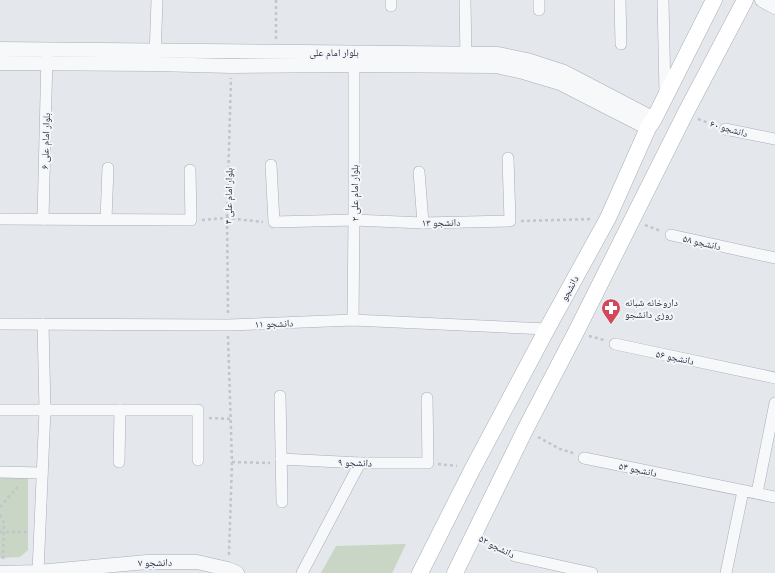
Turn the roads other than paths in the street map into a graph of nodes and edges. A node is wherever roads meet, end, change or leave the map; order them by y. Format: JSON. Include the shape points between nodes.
{"nodes":[{"id":1,"x":157,"y":0,"type":"edge"},
{"id":2,"x":465,"y":0,"type":"edge"},
{"id":3,"x":620,"y":0,"type":"edge"},
{"id":4,"x":663,"y":0,"type":"edge"},
{"id":5,"x":714,"y":0,"type":"edge"},
{"id":6,"x":745,"y":0,"type":"edge"},
{"id":7,"x":762,"y":0,"type":"edge"},
{"id":8,"x":775,"y":7,"type":"edge"},
{"id":9,"x":621,"y":44,"type":"dead end"},
{"id":10,"x":0,"y":49,"type":"edge"},
{"id":11,"x":47,"y":57,"type":"junction"},
{"id":12,"x":155,"y":58,"type":"junction"},
{"id":13,"x":354,"y":59,"type":"junction"},
{"id":14,"x":466,"y":59,"type":"junction"},
{"id":15,"x":0,"y":63,"type":"edge"},
{"id":16,"x":665,"y":97,"type":"junction"},
{"id":17,"x":651,"y":124,"type":"junction"},
{"id":18,"x":725,"y":129,"type":"road end"},
{"id":19,"x":775,"y":139,"type":"edge"},
{"id":20,"x":508,"y":158,"type":"dead end"},
{"id":21,"x":272,"y":165,"type":"dead end"},
{"id":22,"x":108,"y":168,"type":"dead end"},
{"id":23,"x":190,"y":170,"type":"dead end"},
{"id":24,"x":419,"y":172,"type":"dead end"},
{"id":25,"x":43,"y":218,"type":"junction"},
{"id":26,"x":0,"y":219,"type":"edge"},
{"id":27,"x":106,"y":219,"type":"junction"},
{"id":28,"x":354,"y":220,"type":"junction"},
{"id":29,"x":423,"y":223,"type":"junction"},
{"id":30,"x":672,"y":235,"type":"road end"},
{"id":31,"x":775,"y":258,"type":"edge"},
{"id":32,"x":353,"y":320,"type":"junction"},
{"id":33,"x":0,"y":324,"type":"edge"},
{"id":34,"x":43,"y":324,"type":"junction"},
{"id":35,"x":547,"y":329,"type":"junction"},
{"id":36,"x":615,"y":344,"type":"road end"},
{"id":37,"x":775,"y":378,"type":"edge"},
{"id":38,"x":280,"y":396,"type":"dead end"},
{"id":39,"x":426,"y":398,"type":"dead end"},
{"id":40,"x":775,"y":403,"type":"edge"},
{"id":41,"x":0,"y":410,"type":"edge"},
{"id":42,"x":45,"y":410,"type":"junction"},
{"id":43,"x":120,"y":410,"type":"junction"},
{"id":44,"x":584,"y":458,"type":"road end"},
{"id":45,"x":198,"y":460,"type":"dead end"},
{"id":46,"x":281,"y":461,"type":"junction"},
{"id":47,"x":119,"y":462,"type":"dead end"},
{"id":48,"x":360,"y":463,"type":"junction"},
{"id":49,"x":0,"y":472,"type":"edge"},
{"id":50,"x":42,"y":473,"type":"junction"},
{"id":51,"x":743,"y":491,"type":"junction"},
{"id":52,"x":757,"y":494,"type":"junction"},
{"id":53,"x":775,"y":497,"type":"edge"},
{"id":54,"x":282,"y":502,"type":"dead end"},
{"id":55,"x":515,"y":556,"type":"road end"},
{"id":56,"x":147,"y":567,"type":"edge"},
{"id":57,"x":233,"y":571,"type":"edge"},
{"id":58,"x":38,"y":572,"type":"junction"},
{"id":59,"x":1,"y":573,"type":"edge"},
{"id":60,"x":302,"y":573,"type":"edge"},
{"id":61,"x":420,"y":573,"type":"edge"},
{"id":62,"x":455,"y":573,"type":"edge"},
{"id":63,"x":592,"y":573,"type":"edge"},
{"id":64,"x":726,"y":573,"type":"edge"}],
"edges":[{"from":1,"to":12,"type":"street"},
{"from":2,"to":14,"type":"street"},
{"from":3,"to":9,"type":"street"},
{"from":4,"to":16,"type":"street"},
{"from":5,"to":16,"type":"main road","name":"دانشجو"},
{"from":6,"to":62,"type":"main road","via":[[631,219]]},
{"from":7,"to":8,"type":"street"},
{"from":10,"to":11,"type":"street","name":"بلوار امام علی"},
{"from":11,"to":12,"type":"street","name":"بلوار امام علی"},
{"from":11,"to":15,"type":"street","name":"بلوار امام علی"},
{"from":11,"to":25,"type":"street","name":"بلوار امام علی ۶"},
{"from":12,"to":13,"type":"street","name":"بلوار امام علی","via":[[276,52]]},
{"from":12,"to":13,"type":"street","name":"بلوار امام علی","via":[[232,66]]},
{"from":13,"to":14,"type":"street","name":"بلوار امام علی"},
{"from":13,"to":28,"type":"street","name":"بلوار امام علی ۲"},
{"from":14,"to":17,"type":"street","name":"بلوار امام علی","via":[[498,54],[564,72]]},
{"from":16,"to":17,"type":"main road","name":"دانشجو"},
{"from":17,"to":35,"type":"main road","name":"دانشجو","via":[[608,218]]},
{"from":18,"to":19,"type":"street","name":"دانشجو ۶۰"},
{"from":20,"to":29,"type":"street","name":"دانشجو ۱۳","via":[[510,221]]},
{"from":21,"to":28,"type":"street","name":"دانشجو ۱۳","via":[[274,222]]},
{"from":22,"to":27,"type":"street"},
{"from":23,"to":27,"type":"street","via":[[191,220]]},
{"from":24,"to":29,"type":"street"},
{"from":25,"to":26,"type":"street"},
{"from":25,"to":27,"type":"street"},
{"from":28,"to":29,"type":"street","name":"دانشجو ۱۳"},
{"from":28,"to":32,"type":"street","name":"بلوار امام علی ۲"},
{"from":30,"to":31,"type":"street","name":"دانشجو ۵۸"},
{"from":32,"to":34,"type":"street","name":"دانشجو ۱۱","via":[[228,325]]},
{"from":32,"to":35,"type":"street","name":"دانشجو ۱۱"},
{"from":33,"to":34,"type":"street","name":"دانشجو ۱۱"},
{"from":34,"to":42,"type":"street"},
{"from":35,"to":61,"type":"main road","name":"دانشجو"},
{"from":36,"to":37,"type":"street","name":"دانشجو ۵۶"},
{"from":38,"to":46,"type":"street"},
{"from":39,"to":48,"type":"street","name":"دانشجو ۹","via":[[428,463]]},
{"from":40,"to":52,"type":"street"},
{"from":41,"to":42,"type":"street"},
{"from":42,"to":43,"type":"street"},
{"from":42,"to":50,"type":"street"},
{"from":43,"to":45,"type":"street","via":[[198,410]]},
{"from":43,"to":47,"type":"street"},
{"from":44,"to":51,"type":"street","name":"دانشجو ۵۴"},
{"from":46,"to":48,"type":"street","name":"دانشجو ۹"},
{"from":46,"to":54,"type":"street"},
{"from":48,"to":60,"type":"street"},
{"from":49,"to":50,"type":"street"},
{"from":50,"to":58,"type":"street"},
{"from":51,"to":52,"type":"street","name":"دانشجو ۵۴"},
{"from":51,"to":64,"type":"street"},
{"from":52,"to":53,"type":"street","name":"دانشجو ۵۴"},
{"from":55,"to":63,"type":"street","name":"دانشجو ۵۲"},
{"from":56,"to":57,"type":"street","name":"دانشجو ۷","via":[[196,562]]},
{"from":56,"to":58,"type":"street","name":"دانشجو ۷"},
{"from":58,"to":59,"type":"street","name":"دانشجو ۷"}]}
